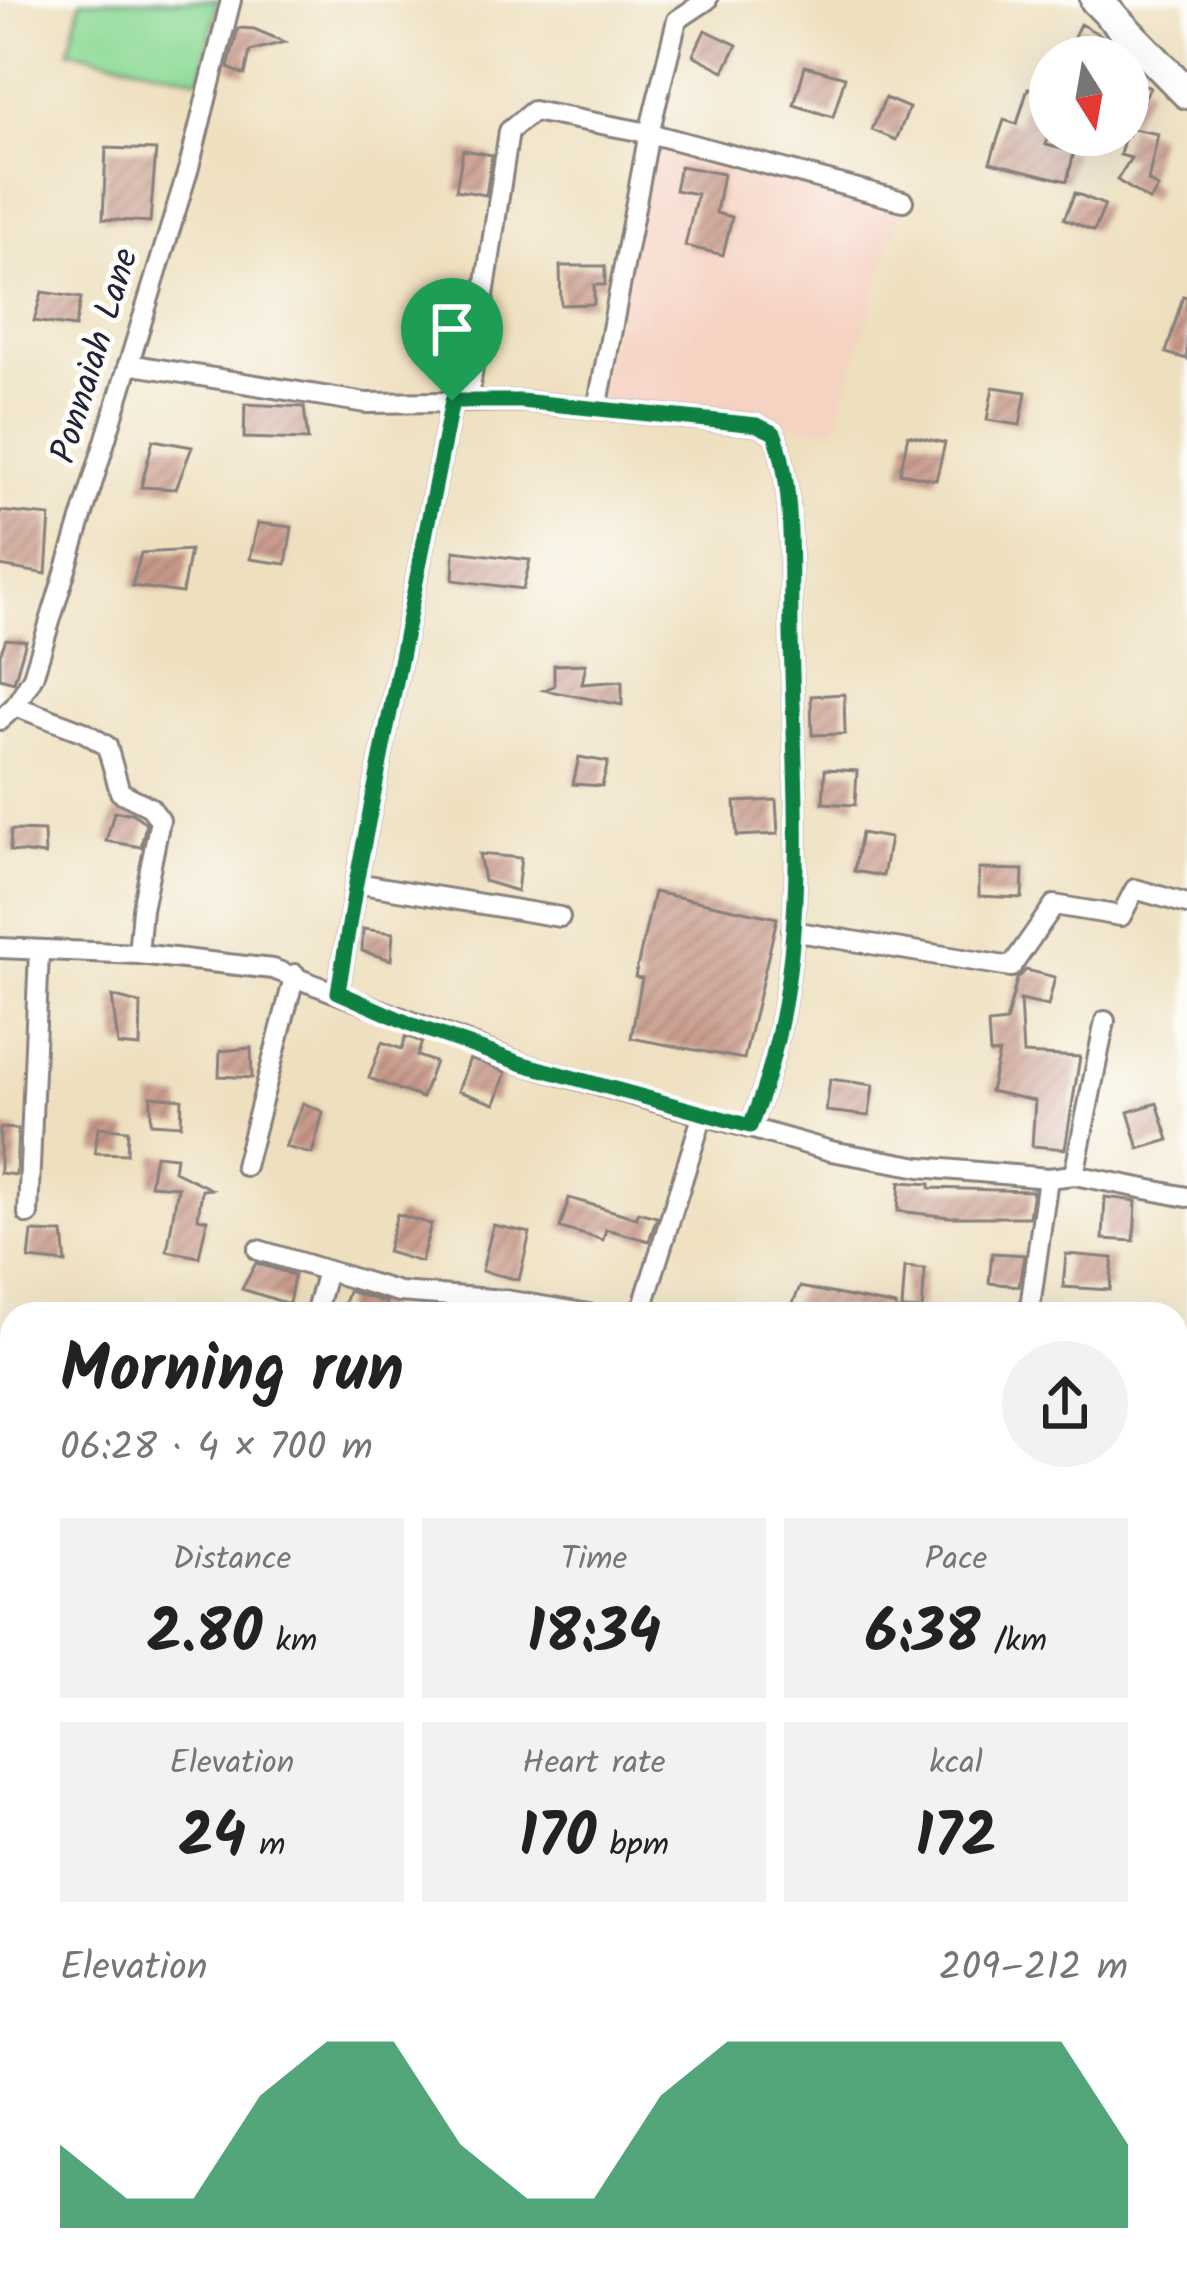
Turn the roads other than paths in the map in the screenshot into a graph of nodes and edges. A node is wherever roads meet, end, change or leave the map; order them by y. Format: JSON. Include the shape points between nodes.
{"nodes":[{"id":1,"x":231,"y":0,"type":"edge"},
{"id":2,"x":707,"y":0,"type":"edge"},
{"id":3,"x":1096,"y":0,"type":"edge"},
{"id":4,"x":1187,"y":93,"type":"edge"},
{"id":5,"x":649,"y":134,"type":"junction"},
{"id":6,"x":903,"y":201,"type":"dead end"},
{"id":7,"x":128,"y":364,"type":"junction"},
{"id":8,"x":460,"y":401,"type":"junction"},
{"id":9,"x":597,"y":409,"type":"junction"},
{"id":10,"x":15,"y":706,"type":"junction"},
{"id":11,"x":0,"y":721,"type":"edge"},
{"id":12,"x":356,"y":883,"type":"junction"},
{"id":13,"x":1187,"y":904,"type":"edge"},
{"id":14,"x":560,"y":917,"type":"dead end"},
{"id":15,"x":792,"y":931,"type":"junction"},
{"id":16,"x":0,"y":948,"type":"edge"},
{"id":17,"x":39,"y":951,"type":"junction"},
{"id":18,"x":138,"y":954,"type":"junction"},
{"id":19,"x":295,"y":974,"type":"junction"},
{"id":20,"x":338,"y":992,"type":"junction"},
{"id":21,"x":1105,"y":1021,"type":"dead end"},
{"id":22,"x":703,"y":1114,"type":"junction"},
{"id":23,"x":750,"y":1126,"type":"junction"},
{"id":24,"x":245,"y":1166,"type":"dead end"},
{"id":25,"x":1074,"y":1174,"type":"junction"},
{"id":26,"x":1048,"y":1178,"type":"junction"},
{"id":27,"x":1187,"y":1197,"type":"edge"},
{"id":28,"x":28,"y":1214,"type":"dead end"},
{"id":29,"x":258,"y":1250,"type":"dead end"},
{"id":30,"x":327,"y":1271,"type":"junction"},
{"id":31,"x":318,"y":1302,"type":"edge"},
{"id":32,"x":517,"y":1302,"type":"edge"},
{"id":33,"x":644,"y":1302,"type":"edge"},
{"id":34,"x":1031,"y":1302,"type":"edge"}],
"edges":[{"from":1,"to":7,"type":"street","name":"Ponnaiah Lane"},
{"from":2,"to":5,"type":"street","via":[[677,20]]},
{"from":3,"to":4,"type":"main road"},
{"from":5,"to":6,"type":"street"},
{"from":5,"to":8,"type":"street","via":[[533,111],[508,131]]},
{"from":5,"to":9,"type":"street"},
{"from":7,"to":8,"type":"street","via":[[366,404]]},
{"from":7,"to":10,"type":"street","name":"Ponnaiah Lane","via":[[33,677]]},
{"from":8,"to":9,"type":"street"},
{"from":8,"to":12,"type":"street"},
{"from":9,"to":15,"type":"street","via":[[757,425],[774,433],[783,453]]},
{"from":10,"to":11,"type":"street","name":"Ponnaiah Lane"},
{"from":10,"to":18,"type":"street","via":[[107,746],[121,791],[160,820]]},
{"from":12,"to":14,"type":"street"},
{"from":12,"to":20,"type":"street"},
{"from":13,"to":15,"type":"street","via":[[1135,889],[1121,916],[1054,905],[1011,967]]},
{"from":15,"to":23,"type":"street","via":[[767,1084]]},
{"from":16,"to":17,"type":"street"},
{"from":17,"to":18,"type":"street"},
{"from":17,"to":28,"type":"street"},
{"from":18,"to":19,"type":"street"},
{"from":19,"to":20,"type":"street"},
{"from":19,"to":24,"type":"street"},
{"from":20,"to":22,"type":"street","via":[[472,1047]]},
{"from":21,"to":25,"type":"street"},
{"from":22,"to":23,"type":"street"},
{"from":22,"to":33,"type":"street"},
{"from":23,"to":26,"type":"street","via":[[920,1167]]},
{"from":25,"to":26,"type":"street"},
{"from":25,"to":27,"type":"street"},
{"from":26,"to":34,"type":"street"},
{"from":29,"to":30,"type":"street"},
{"from":30,"to":31,"type":"street"},
{"from":30,"to":32,"type":"street","via":[[398,1292]]}]}
